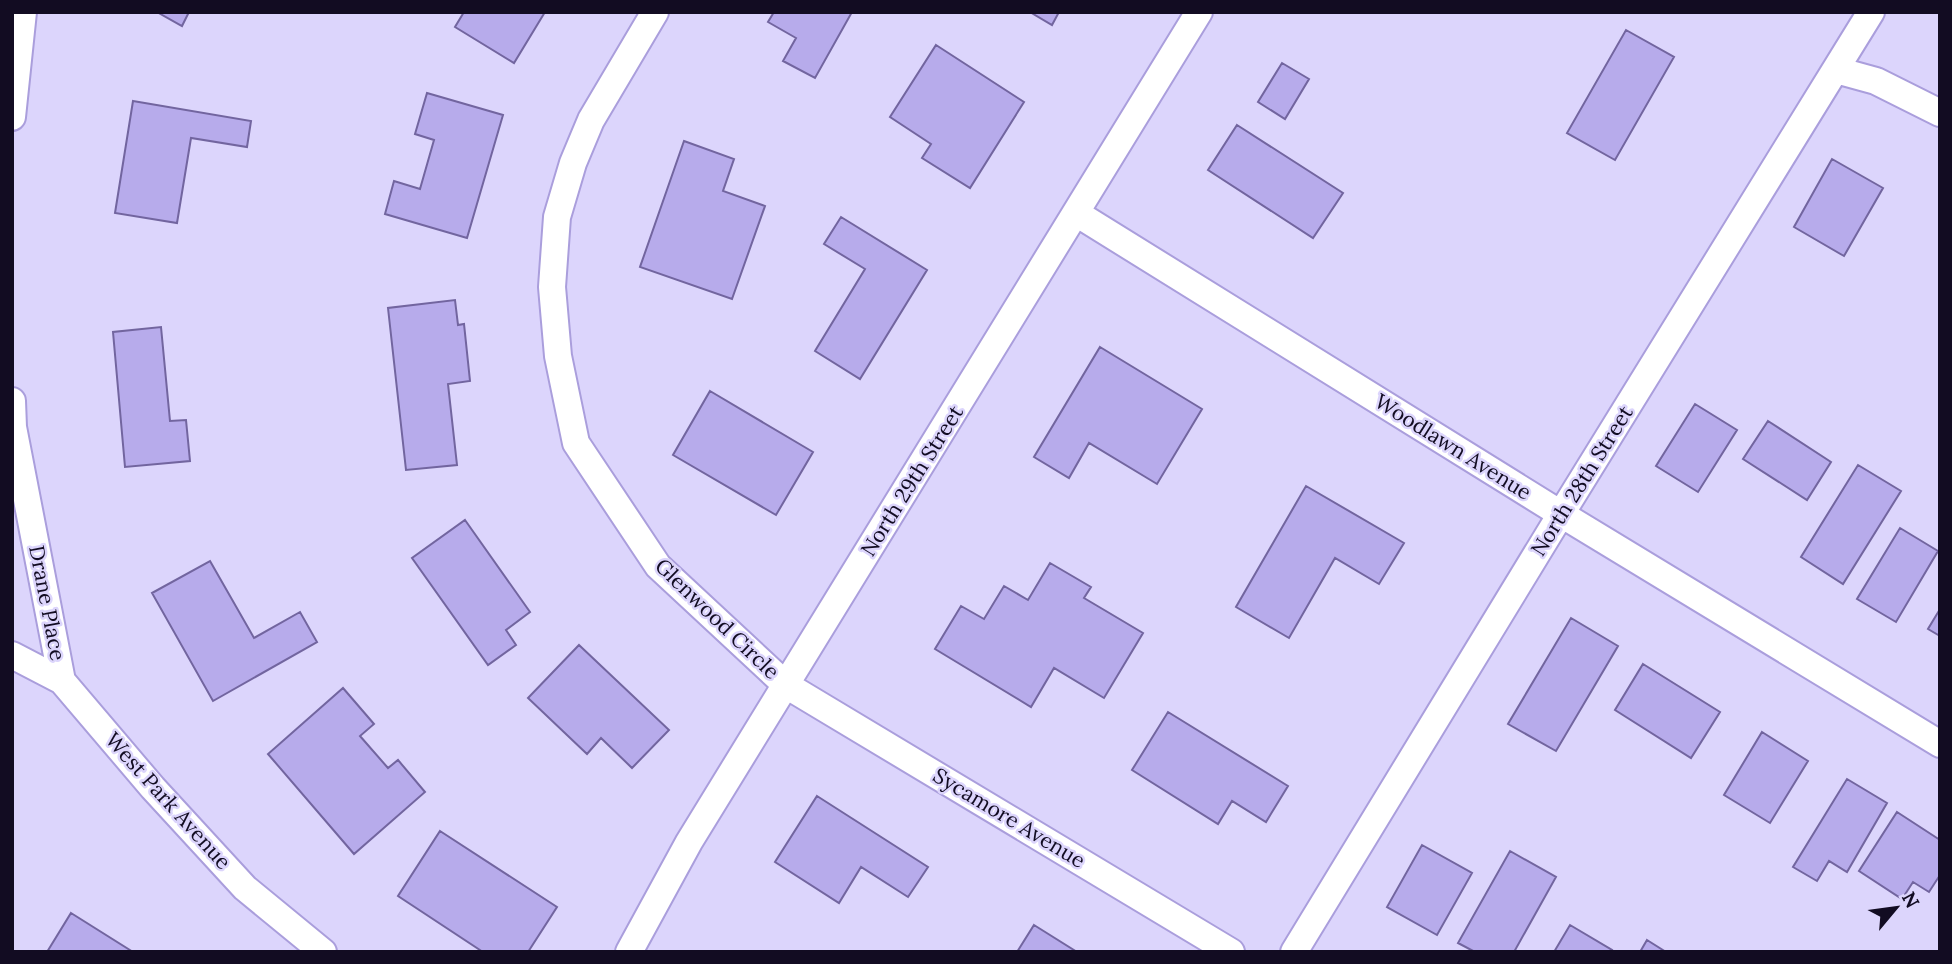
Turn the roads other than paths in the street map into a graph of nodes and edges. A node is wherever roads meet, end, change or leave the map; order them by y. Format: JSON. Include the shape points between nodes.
{"nodes":[{"id":1,"x":23,"y":12,"type":"edge"},
{"id":2,"x":654,"y":12,"type":"edge"},
{"id":3,"x":1199,"y":12,"type":"edge"},
{"id":4,"x":1871,"y":12,"type":"edge"},
{"id":5,"x":1836,"y":70,"type":"junction"},
{"id":6,"x":1940,"y":113,"type":"edge"},
{"id":7,"x":12,"y":117,"type":"edge"},
{"id":8,"x":1076,"y":213,"type":"junction"},
{"id":9,"x":13,"y":419,"type":"edge"},
{"id":10,"x":1561,"y":514,"type":"junction"},
{"id":11,"x":12,"y":655,"type":"edge"},
{"id":12,"x":62,"y":681,"type":"junction"},
{"id":13,"x":786,"y":685,"type":"junction"},
{"id":14,"x":1940,"y":744,"type":"edge"},
{"id":15,"x":323,"y":952,"type":"edge"},
{"id":16,"x":629,"y":952,"type":"edge"},
{"id":17,"x":1231,"y":952,"type":"edge"},
{"id":18,"x":1294,"y":952,"type":"edge"}],
"edges":[{"from":1,"to":7,"type":"street"},
{"from":2,"to":13,"type":"street","name":"Glenwood Circle","via":[[591,120],[557,217],[552,287],[558,356],[576,443],[658,566]]},
{"from":3,"to":8,"type":"street","name":"North 29th Street"},
{"from":4,"to":5,"type":"street","name":"North 28th Street"},
{"from":5,"to":6,"type":"street","via":[[1876,81]]},
{"from":5,"to":10,"type":"street","name":"North 28th Street"},
{"from":8,"to":10,"type":"street","name":"Woodlawn Avenue"},
{"from":8,"to":13,"type":"street","name":"North 29th Street"},
{"from":9,"to":12,"type":"street","name":"Drane Place"},
{"from":10,"to":14,"type":"street","name":"Woodlawn Avenue"},
{"from":10,"to":18,"type":"street","name":"North 28th Street"},
{"from":11,"to":12,"type":"street","name":"West Park Avenue"},
{"from":12,"to":15,"type":"street","name":"West Park Avenue","via":[[245,888]]},
{"from":13,"to":16,"type":"street","name":"North 29th Street","via":[[689,842]]},
{"from":13,"to":17,"type":"street","name":"Sycamore Avenue"}]}
